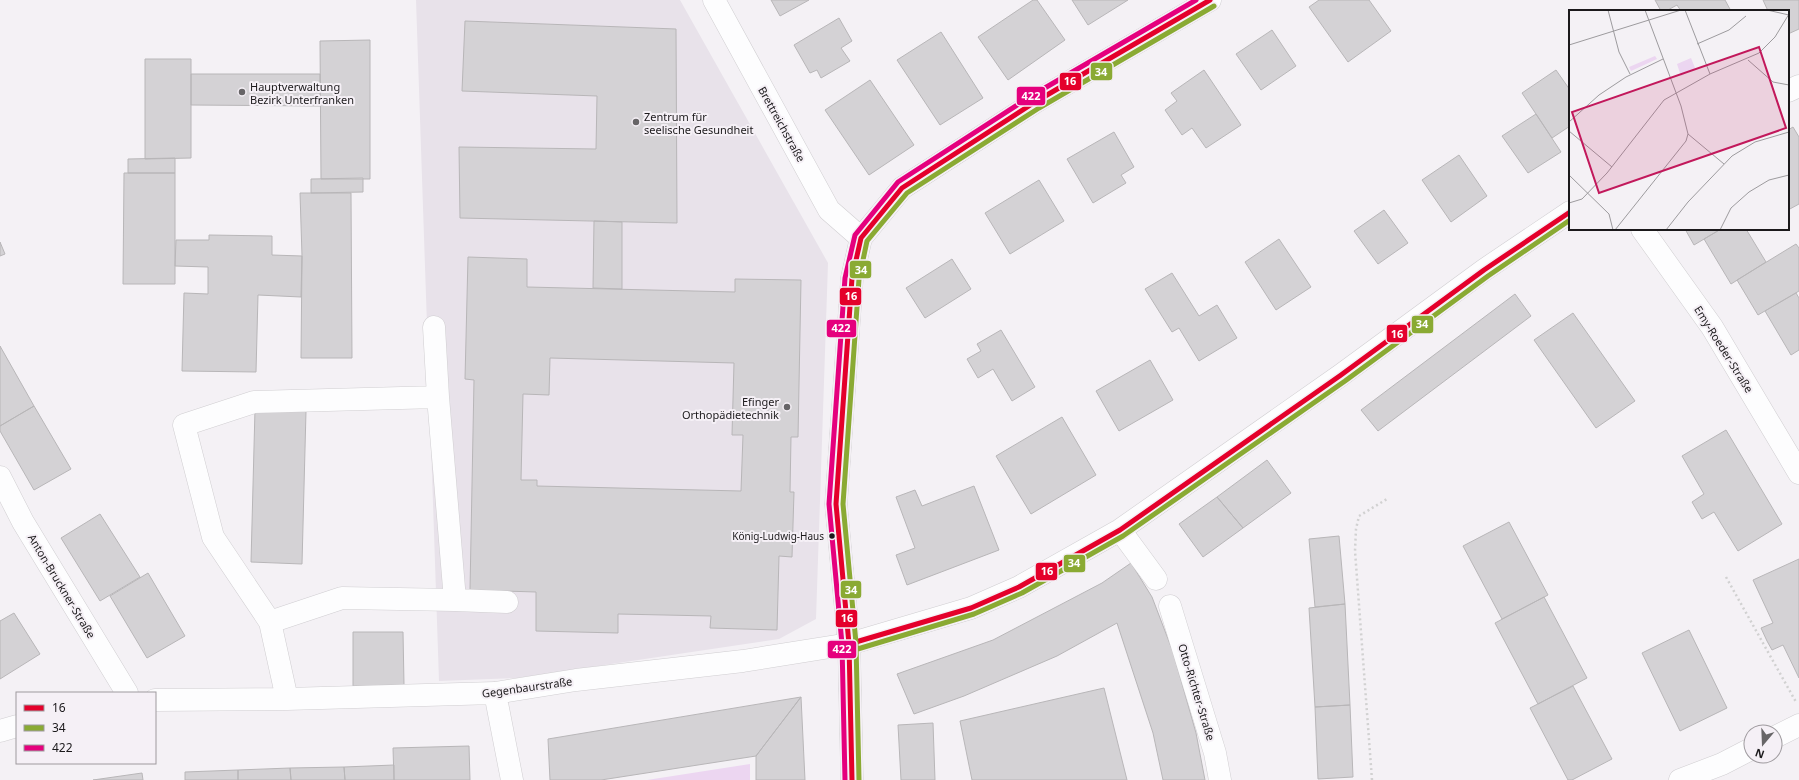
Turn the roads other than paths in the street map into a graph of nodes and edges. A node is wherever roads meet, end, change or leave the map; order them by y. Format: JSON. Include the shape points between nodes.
{"nodes":[{"id":1,"x":714,"y":0,"type":"edge"},
{"id":2,"x":1210,"y":0,"type":"edge"},
{"id":3,"x":1799,"y":86,"type":"edge"},
{"id":4,"x":1789,"y":91,"type":"edge"},
{"id":5,"x":1569,"y":213,"type":"edge"},
{"id":6,"x":1643,"y":230,"type":"edge"},
{"id":7,"x":861,"y":238,"type":"junction"},
{"id":8,"x":434,"y":327,"type":"dead end"},
{"id":9,"x":438,"y":396,"type":"junction"},
{"id":10,"x":1799,"y":473,"type":"edge"},
{"id":11,"x":0,"y":477,"type":"edge"},
{"id":12,"x":1120,"y":530,"type":"junction"},
{"id":13,"x":1156,"y":579,"type":"dead end"},
{"id":14,"x":455,"y":600,"type":"junction"},
{"id":15,"x":507,"y":602,"type":"dead end"},
{"id":16,"x":1170,"y":606,"type":"dead end"},
{"id":17,"x":270,"y":622,"type":"junction"},
{"id":18,"x":849,"y":644,"type":"junction"},
{"id":19,"x":126,"y":692,"type":"edge"},
{"id":20,"x":495,"y":693,"type":"junction"},
{"id":21,"x":287,"y":699,"type":"junction"},
{"id":22,"x":156,"y":700,"type":"edge"},
{"id":23,"x":1799,"y":725,"type":"edge"},
{"id":24,"x":16,"y":726,"type":"edge"},
{"id":25,"x":0,"y":731,"type":"edge"},
{"id":26,"x":1783,"y":733,"type":"edge"},
{"id":27,"x":1743,"y":753,"type":"edge"},
{"id":28,"x":512,"y":780,"type":"edge"},
{"id":29,"x":852,"y":780,"type":"edge"},
{"id":30,"x":1220,"y":780,"type":"edge"},
{"id":31,"x":1680,"y":780,"type":"edge"}],
"edges":[{"from":1,"to":7,"type":"street","name":"Brettreichstraße","via":[[829,210]]},
{"from":2,"to":7,"type":"street","via":[[1035,102],[902,188]]},
{"from":3,"to":4,"type":"street"},
{"from":5,"to":12,"type":"street","name":"Gegenbaurstraße","via":[[1484,270],[1335,379]]},
{"from":6,"to":10,"type":"street","name":"Emy-Roeder-Straße","via":[[1712,327]]},
{"from":7,"to":18,"type":"street","via":[[852,278],[836,504]]},
{"from":8,"to":9,"type":"street"},
{"from":9,"to":14,"type":"street"},
{"from":9,"to":17,"type":"street","via":[[254,402],[184,425],[213,537]]},
{"from":11,"to":19,"type":"street","name":"Anton-Bruckner-Straße","via":[[23,522]]},
{"from":12,"to":13,"type":"street"},
{"from":12,"to":18,"type":"street","name":"Gegenbaurstraße","via":[[1019,587],[971,608]]},
{"from":14,"to":15,"type":"street"},
{"from":14,"to":17,"type":"street","via":[[342,598]]},
{"from":16,"to":30,"type":"street","name":"Otto-Richter-Straße","via":[[1216,753]]},
{"from":17,"to":21,"type":"street"},
{"from":18,"to":20,"type":"street","name":"Gegenbaurstraße","via":[[743,661],[576,680]]},
{"from":18,"to":29,"type":"street"},
{"from":20,"to":21,"type":"street","name":"Gegenbaurstraße"},
{"from":20,"to":28,"type":"street"},
{"from":21,"to":22,"type":"street","name":"Gegenbaurstraße"},
{"from":23,"to":26,"type":"street"},
{"from":24,"to":25,"type":"street"},
{"from":27,"to":31,"type":"street"}]}
